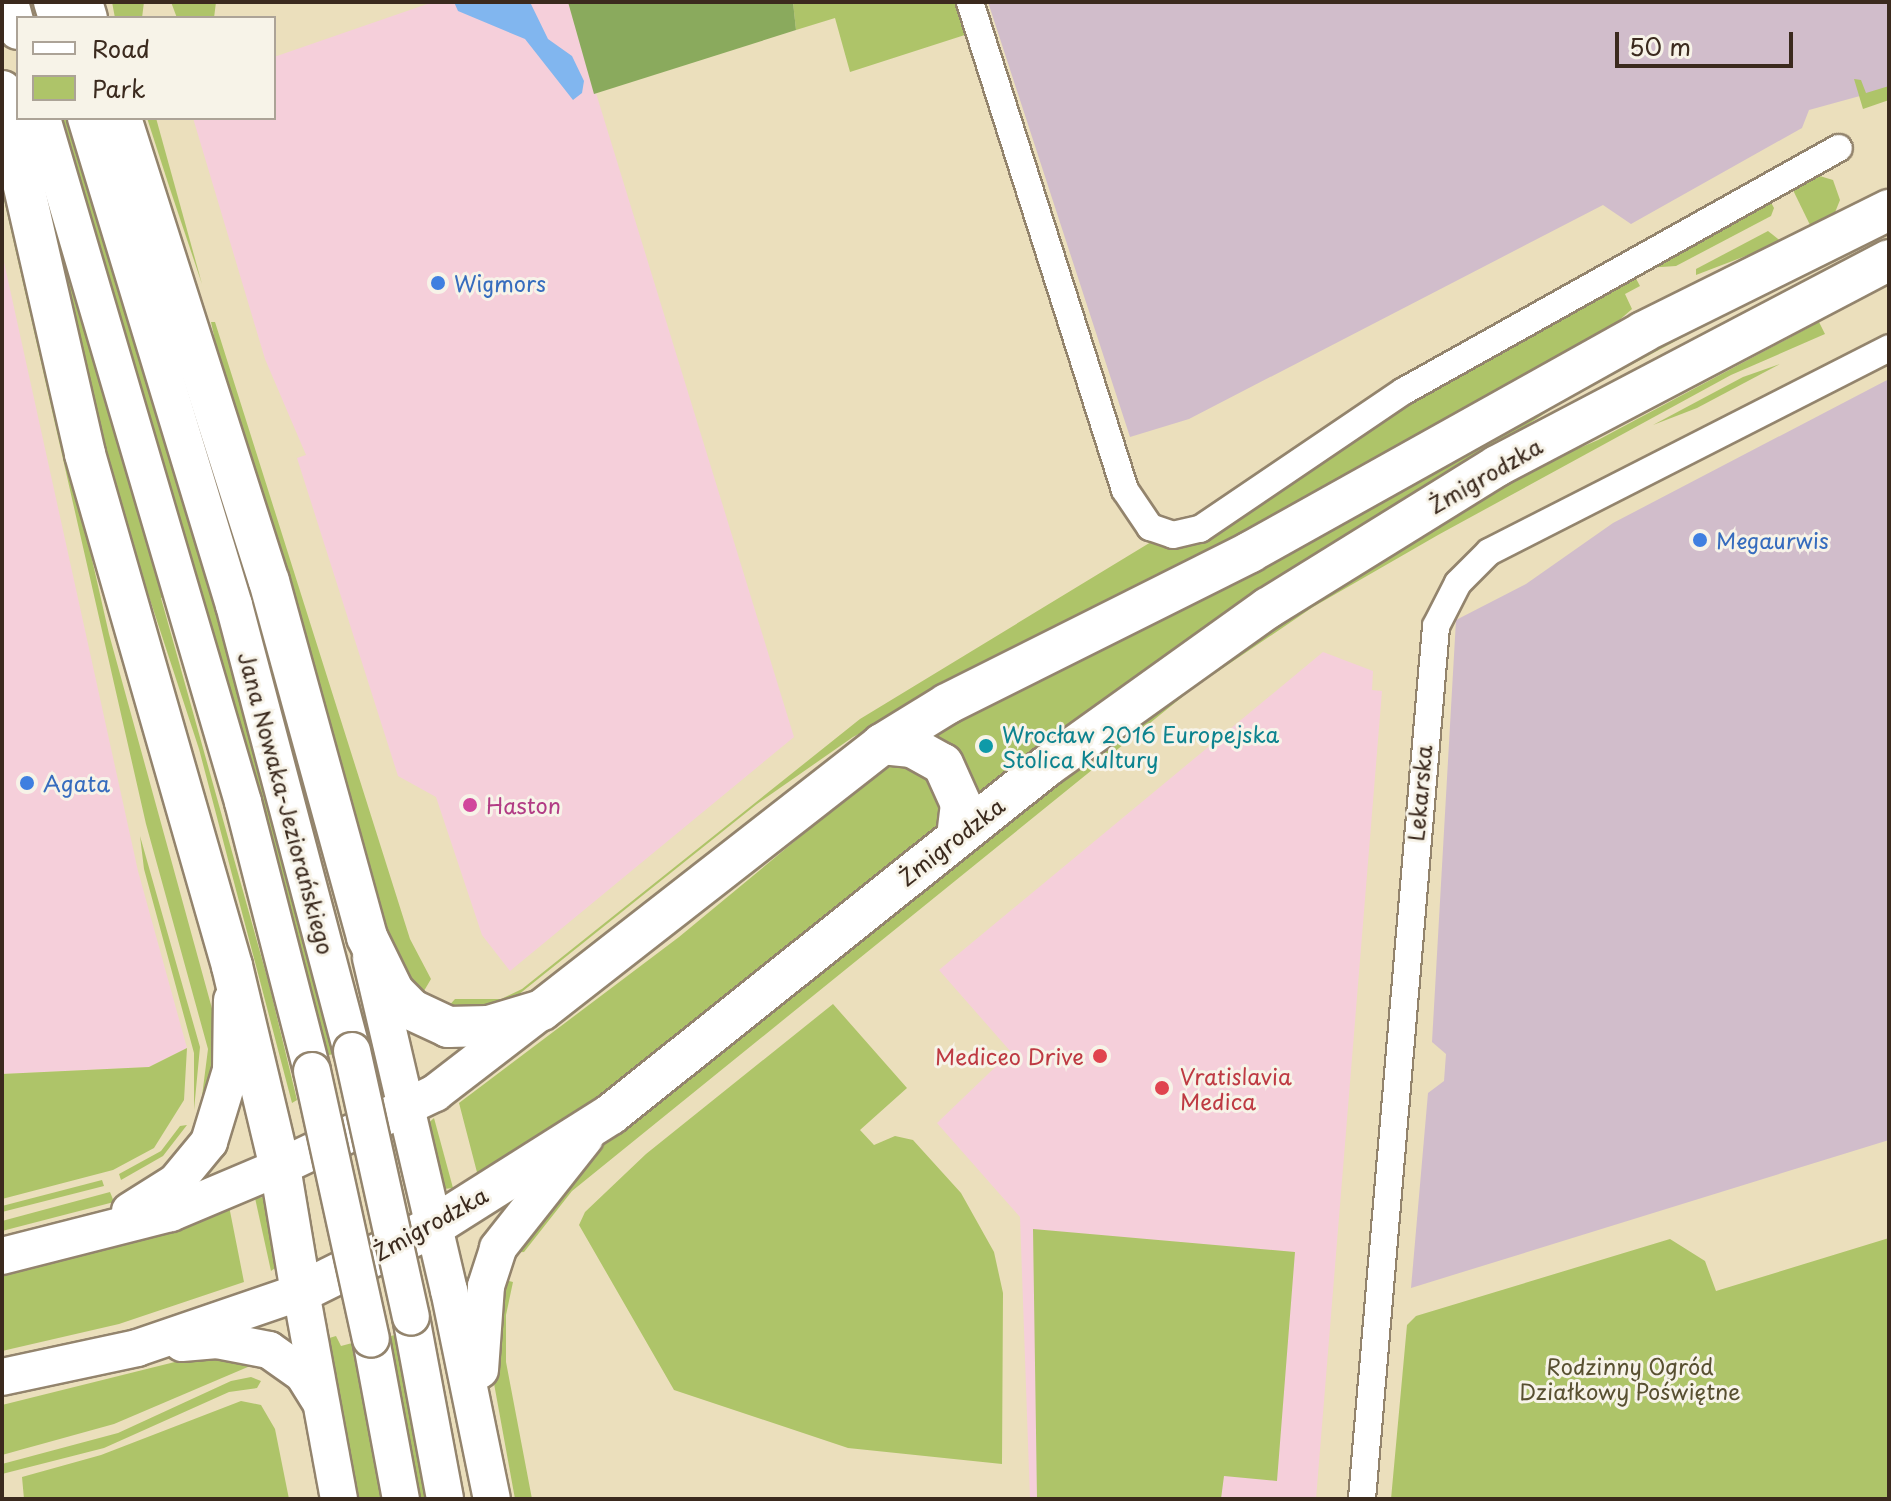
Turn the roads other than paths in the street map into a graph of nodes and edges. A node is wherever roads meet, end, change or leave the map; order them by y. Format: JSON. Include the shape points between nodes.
{"nodes":[{"id":1,"x":10,"y":2,"type":"edge"},
{"id":2,"x":970,"y":2,"type":"edge"},
{"id":3,"x":16,"y":24,"type":"edge"},
{"id":4,"x":2,"y":91,"type":"edge"},
{"id":5,"x":43,"y":120,"type":"edge"},
{"id":6,"x":87,"y":120,"type":"edge"},
{"id":7,"x":122,"y":120,"type":"edge"},
{"id":8,"x":1839,"y":148,"type":"dead end"},
{"id":9,"x":1880,"y":214,"type":"edge"},
{"id":10,"x":1889,"y":261,"type":"edge"},
{"id":11,"x":1889,"y":348,"type":"edge"},
{"id":12,"x":882,"y":744,"type":"junction"},
{"id":13,"x":957,"y":836,"type":"junction"},
{"id":14,"x":367,"y":937,"type":"junction"},
{"id":15,"x":232,"y":966,"type":"junction"},
{"id":16,"x":542,"y":1010,"type":"junction"},
{"id":17,"x":404,"y":1109,"type":"junction"},
{"id":18,"x":599,"y":1122,"type":"junction"},
{"id":19,"x":280,"y":1167,"type":"junction"},
{"id":20,"x":434,"y":1226,"type":"junction"},
{"id":21,"x":90,"y":1237,"type":"junction"},
{"id":22,"x":2,"y":1256,"type":"edge"},
{"id":23,"x":301,"y":1292,"type":"junction"},
{"id":24,"x":137,"y":1348,"type":"junction"},
{"id":25,"x":2,"y":1377,"type":"edge"},
{"id":26,"x":322,"y":1405,"type":"junction"},
{"id":27,"x":482,"y":1447,"type":"junction"},
{"id":28,"x":339,"y":1499,"type":"edge"},
{"id":29,"x":401,"y":1499,"type":"edge"},
{"id":30,"x":445,"y":1499,"type":"edge"},
{"id":31,"x":492,"y":1499,"type":"edge"},
{"id":32,"x":1362,"y":1499,"type":"edge"}],
"edges":[{"from":1,"to":3,"type":"street"},
{"from":2,"to":8,"type":"street","via":[[1125,490],[1150,527],[1173,535],[1200,529],[1404,391]]},
{"from":4,"to":15,"type":"main road","via":[[85,454]]},
{"from":5,"to":29,"type":"street","name":"Jana Nowaka-Jeziorańskiego","bridge":true,"via":[[243,802],[312,1071]]},
{"from":6,"to":30,"type":"street","name":"Jana Nowaka-Jeziorańskiego","bridge":true,"via":[[234,605],[352,1051]]},
{"from":7,"to":14,"type":"main road","via":[[269,581]]},
{"from":9,"to":10,"type":"street"},
{"from":9,"to":12,"type":"main road","via":[[1643,332],[1250,552],[959,698]]},
{"from":10,"to":13,"type":"main road","name":"Żmigrodzka","via":[[1497,466],[1268,608],[1119,712]]},
{"from":11,"to":32,"type":"street","name":"Lekarska","via":[[1489,552],[1458,583],[1436,626]]},
{"from":12,"to":13,"type":"main road","via":[[912,747],[943,764],[961,804]]},
{"from":12,"to":16,"type":"main road"},
{"from":13,"to":18,"type":"main road","name":"Żmigrodzka"},
{"from":14,"to":16,"type":"main road","via":[[394,992],[434,1022],[489,1026]]},
{"from":14,"to":17,"type":"street"},
{"from":15,"to":19,"type":"main road"},
{"from":15,"to":21,"type":"street","via":[[231,1070],[207,1147],[176,1182]]},
{"from":16,"to":17,"type":"street","via":[[458,1079]]},
{"from":17,"to":19,"type":"street"},
{"from":17,"to":20,"type":"street"},
{"from":18,"to":20,"type":"main road","name":"Żmigrodzka"},
{"from":18,"to":27,"type":"street","via":[[518,1216],[494,1259],[480,1336]]},
{"from":19,"to":21,"type":"street","via":[[171,1213]]},
{"from":19,"to":23,"type":"main road"},
{"from":20,"to":23,"type":"main road","name":"Żmigrodzka"},
{"from":20,"to":27,"type":"street"},
{"from":21,"to":22,"type":"street"},
{"from":23,"to":24,"type":"street","name":"Żmigrodzka"},
{"from":23,"to":26,"type":"street"},
{"from":24,"to":25,"type":"street","name":"Żmigrodzka"},
{"from":24,"to":26,"type":"street","via":[[217,1340],[264,1348],[303,1374]]},
{"from":26,"to":28,"type":"street"},
{"from":27,"to":31,"type":"street"}]}
